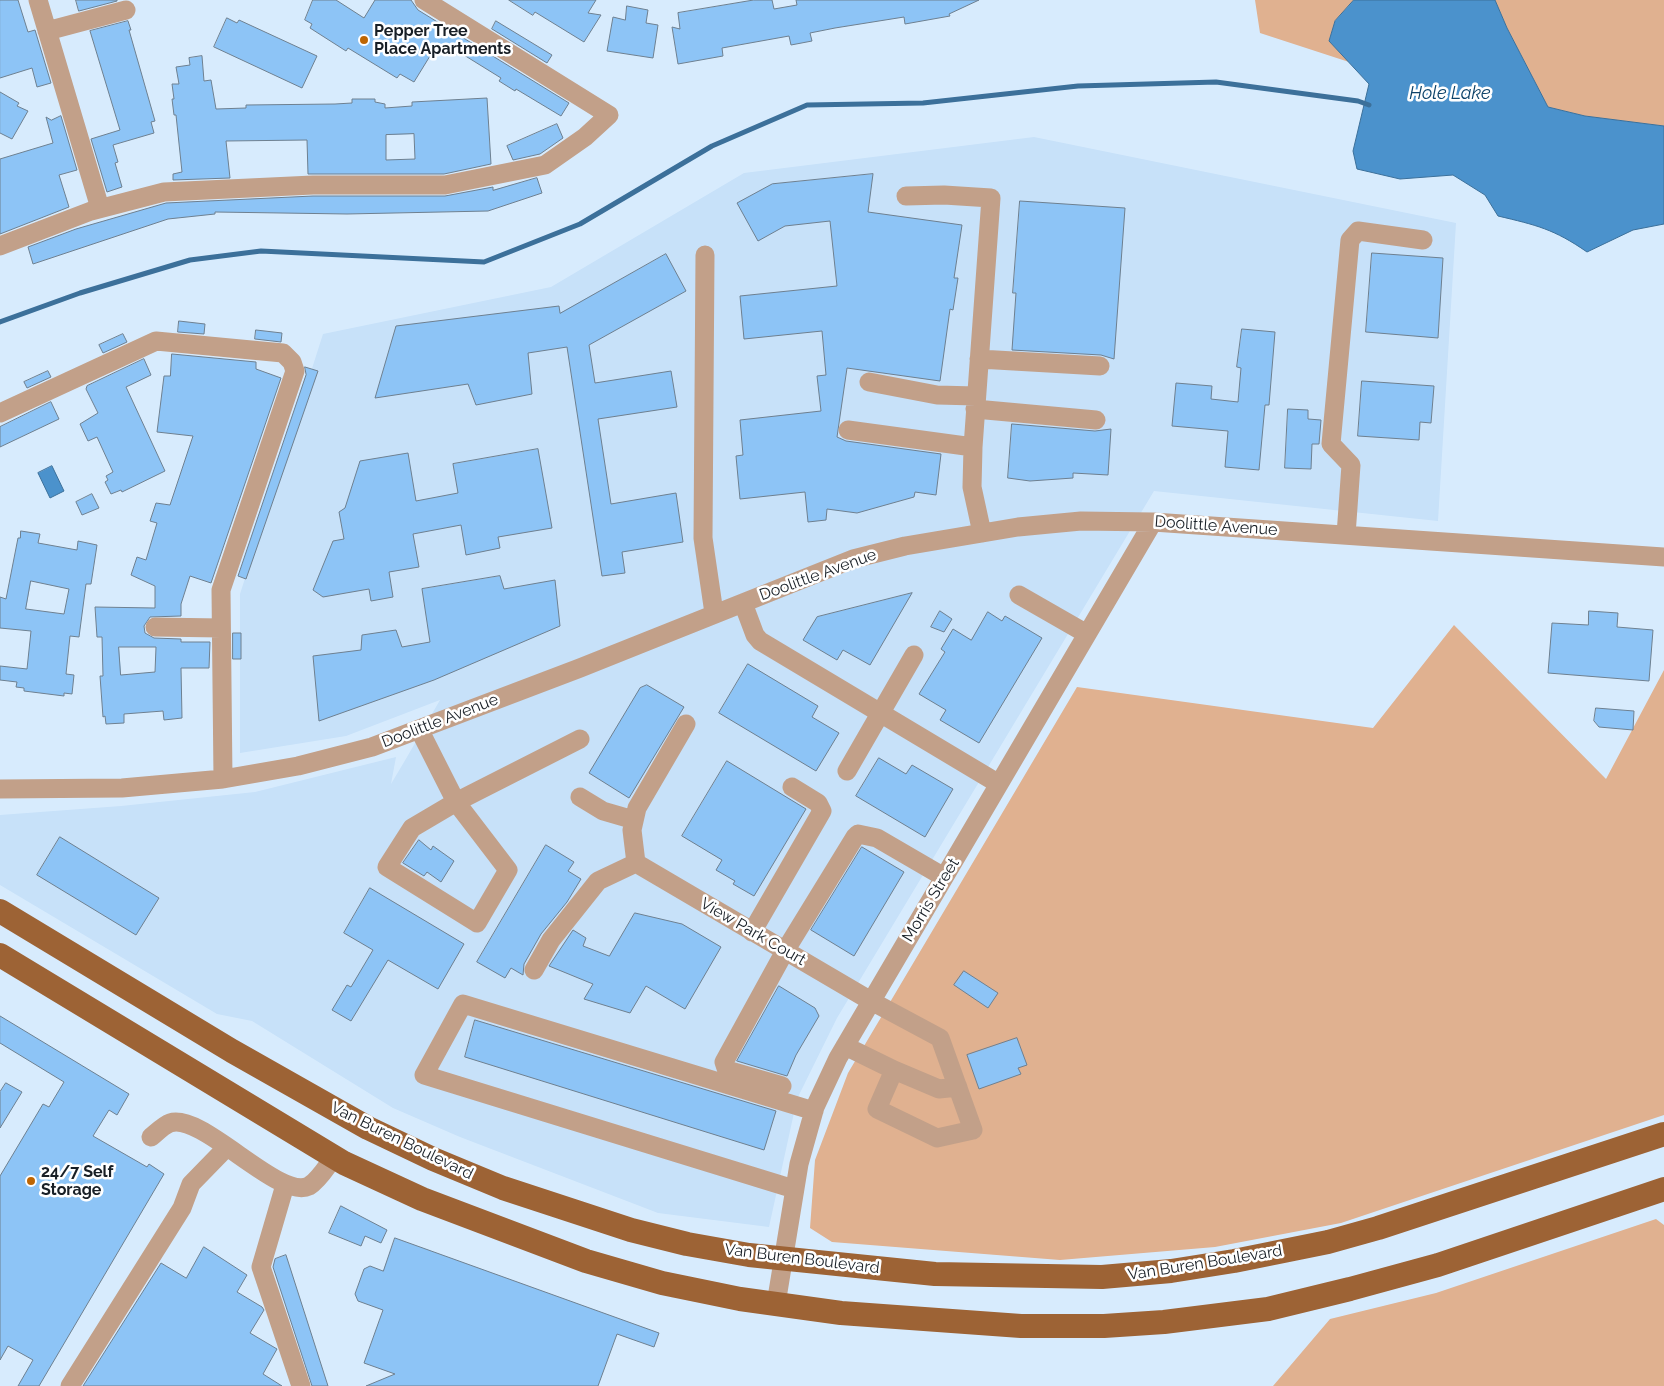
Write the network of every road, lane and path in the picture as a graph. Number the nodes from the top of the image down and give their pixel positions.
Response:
1 (38, 0) edge
2 (424, 0) edge
3 (126, 10) dead end
4 (47, 31) junction
5 (906, 196) dead end
6 (100, 208) junction
7 (1423, 240) dead end
8 (0, 246) edge
9 (706, 255) dead end
10 (979, 360) junction
11 (1100, 366) dead end
12 (869, 382) dead end
13 (976, 403) junction
14 (0, 413) edge
15 (1096, 420) dead end
16 (848, 430) dead end
17 (972, 447) junction
18 (1153, 522) junction
19 (982, 533) junction
20 (1346, 535) junction
21 (1664, 557) edge
22 (1019, 595) dead end
23 (743, 603) junction
24 (714, 613) junction
25 (155, 627) dead end
26 (221, 628) junction
27 (1087, 634) junction
28 (914, 654) dead end
29 (880, 713) junction
30 (686, 724) dead end
31 (420, 729) junction
32 (580, 739) dead end
33 (846, 771) dead end
34 (223, 780) junction
35 (999, 784) junction
36 (792, 787) dead end
37 (0, 789) edge
38 (580, 797) dead end
39 (456, 802) junction
40 (634, 820) junction
41 (636, 863) junction
42 (944, 877) junction
43 (0, 911) edge
44 (752, 932) junction
45 (785, 951) junction
46 (0, 955) edge
47 (534, 970) dead end
48 (871, 1001) junction
49 (845, 1046) junction
50 (894, 1070) junction
51 (782, 1086) dead end
52 (958, 1087) junction
53 (814, 1111) junction
54 (1664, 1134) edge
55 (151, 1137) dead end
56 (227, 1147) junction
57 (334, 1156) junction
58 (285, 1185) junction
59 (794, 1189) junction
60 (1664, 1189) edge
61 (782, 1259) junction
62 (776, 1304) junction
63 (70, 1386) edge
64 (301, 1386) edge

1 - 4 street
2 - 6 street
3 - 4 street
4 - 6 street
5 - 10 street
6 - 8 street
7 - 20 street
9 - 24 street
10 - 11 street
10 - 13 street
12 - 13 street
13 - 15 street
13 - 17 street
14 - 26 street
16 - 17 street
17 - 19 street
18 - 19 street, Doolittle Avenue
18 - 20 street, Doolittle Avenue
18 - 27 street, Morris Street
19 - 23 street, Doolittle Avenue
20 - 21 street, Doolittle Avenue
22 - 27 street
23 - 24 street, Doolittle Avenue
23 - 29 street
24 - 31 street, Doolittle Avenue
25 - 26 street
26 - 34 street
27 - 35 street, Morris Street
28 - 29 street
29 - 33 street
29 - 35 street
30 - 40 street
31 - 34 street, Doolittle Avenue
31 - 39 street
32 - 39 street
34 - 37 street, Doolittle Avenue
35 - 42 street, Morris Street
36 - 44 street
38 - 40 street
39 - 39 street
40 - 41 street
41 - 44 street, View Park Court
41 - 47 street
42 - 45 street
42 - 48 street, Morris Street
43 - 61 main road, Van Buren Boulevard
44 - 45 street, View Park Court
45 - 48 street, View Park Court
45 - 51 street
46 - 57 main road
48 - 49 street, Morris Street
48 - 52 street, View Park Court
49 - 50 street
49 - 53 street, Morris Street
50 - 52 street
50 - 52 street, View Park Court
53 - 59 street, Morris Street
53 - 59 street
54 - 61 main road, Van Buren Boulevard
55 - 56 street
56 - 58 street
56 - 63 street
57 - 58 street
57 - 62 main road
58 - 64 street
59 - 61 street, Morris Street
60 - 62 main road
61 - 62 street, Morris Street

